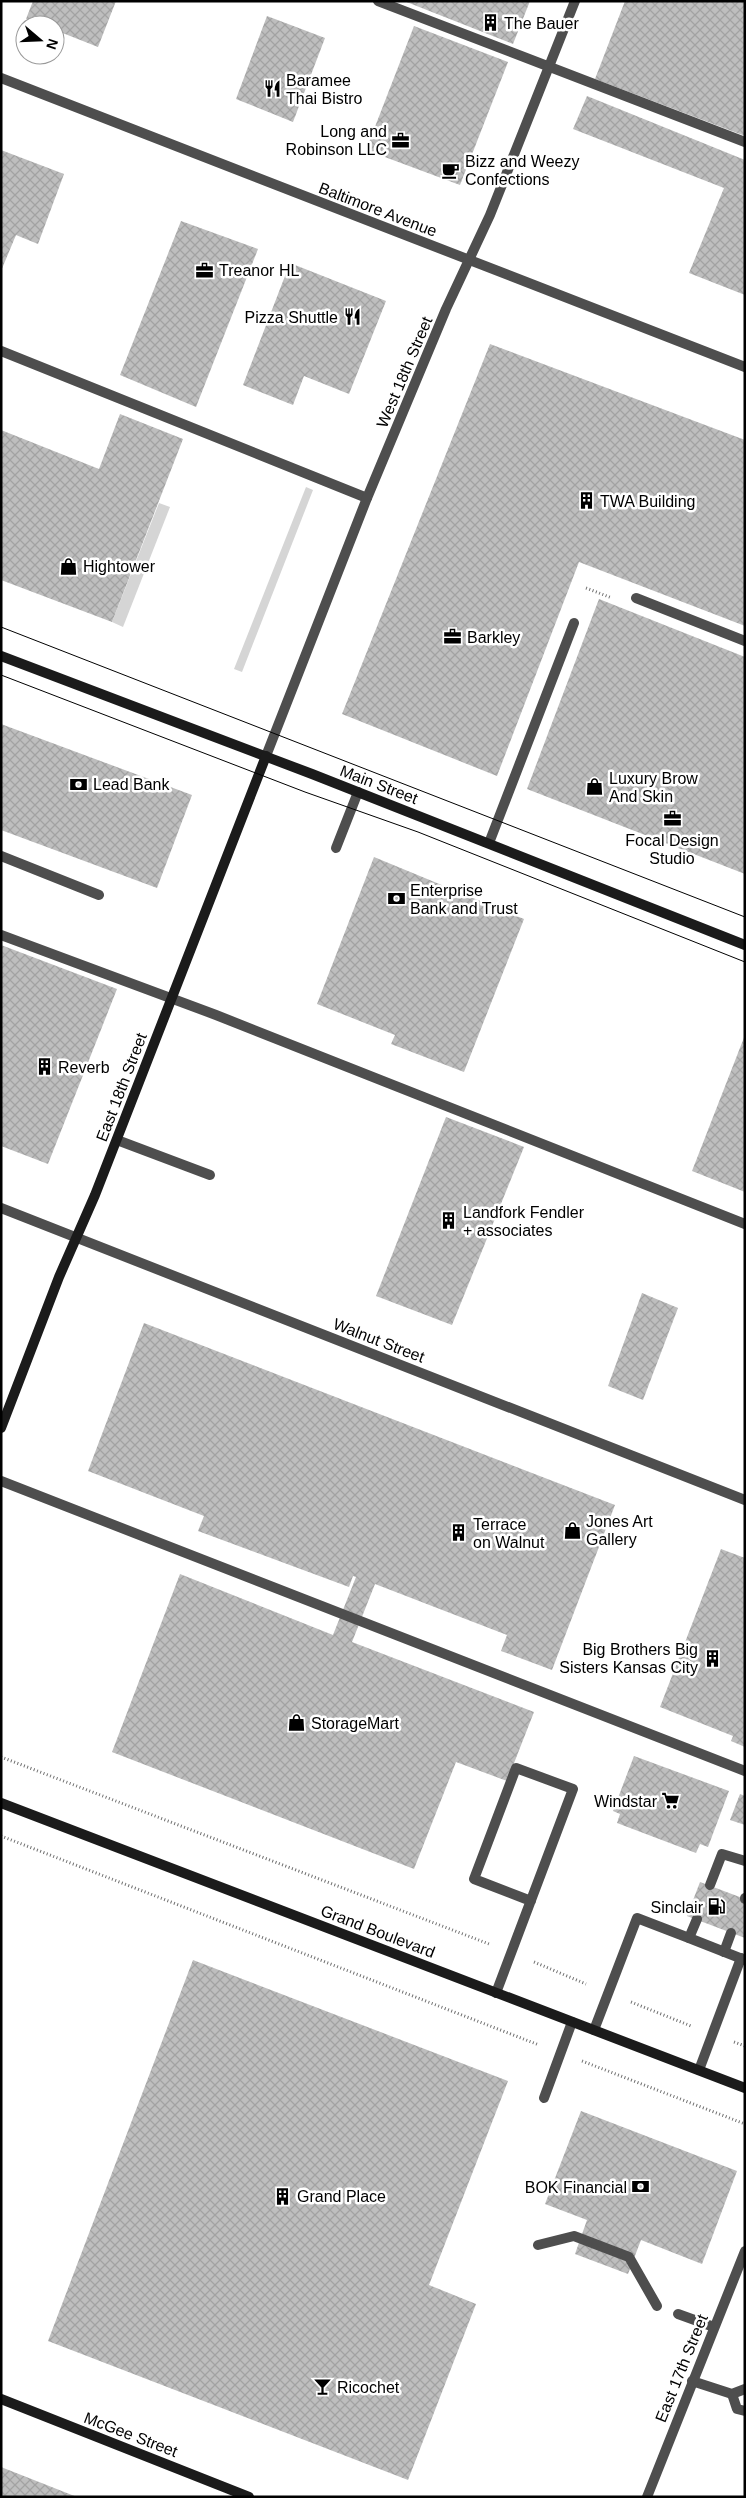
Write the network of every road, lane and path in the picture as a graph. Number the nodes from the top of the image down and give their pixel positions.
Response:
1 (378, 1) edge
2 (575, 1) edge
3 (549, 68) junction
4 (1, 78) edge
5 (745, 142) edge
6 (469, 260) junction
7 (1, 351) edge
8 (745, 367) edge
9 (367, 498) junction
10 (586, 588) dead end
11 (636, 598) dead end
12 (617, 600) dead end
13 (574, 623) dead end
14 (745, 641) edge
15 (1, 656) edge
16 (266, 756) junction
17 (358, 792) junction
18 (489, 843) junction
19 (336, 848) dead end
20 (1, 856) edge
21 (99, 895) dead end
22 (1, 935) edge
23 (745, 945) edge
24 (171, 999) junction
25 (117, 1140) junction
26 (210, 1175) dead end
27 (1, 1208) edge
28 (745, 1224) edge
29 (77, 1238) junction
30 (1, 1428) edge
31 (1, 1480) edge
32 (745, 1500) edge
33 (1, 1757) edge
34 (745, 1771) edge
35 (1, 1803) edge
36 (1, 1836) edge
37 (745, 1862) edge
38 (710, 1885) dead end
39 (531, 1901) junction
40 (697, 1919) dead end
41 (732, 1933) dead end
42 (689, 1938) junction
43 (724, 1952) junction
44 (512, 1953) junction
45 (743, 1959) edge
46 (496, 1992) junction
47 (608, 1993) junction
48 (572, 2022) junction
49 (594, 2030) junction
50 (713, 2034) junction
51 (745, 2046) edge
52 (561, 2053) junction
53 (699, 2070) junction
54 (745, 2088) edge
55 (544, 2098) dead end
56 (745, 2124) edge
57 (538, 2245) dead end
58 (745, 2251) edge
59 (657, 2306) dead end
60 (678, 2314) dead end
61 (714, 2327) junction
62 (692, 2381) junction
63 (745, 2389) edge
64 (732, 2394) junction
65 (1, 2399) edge
66 (745, 2411) edge
67 (249, 2497) edge
68 (647, 2497) edge

1 - 3 street
2 - 3 street, West 18th Street
3 - 5 street
3 - 6 street, West 18th Street
4 - 6 street, Baltimore Avenue
6 - 8 street, Baltimore Avenue
6 - 9 street, West 18th Street
7 - 9 street
9 - 16 street, West 18th Street
10 - 12 path
11 - 14 street
13 - 18 street
15 - 16 main road, Main Street
16 - 17 main road, Main Street
16 - 24 main road, East 18th Street
17 - 18 main road, Main Street
17 - 19 street
18 - 23 main road, Main Street
20 - 21 street
22 - 24 street
24 - 25 main road, East 18th Street
24 - 28 street
25 - 26 street
25 - 29 main road, East 18th Street
27 - 29 street, Walnut Street
29 - 30 main road, East 18th Street
29 - 32 street, Walnut Street
31 - 34 street
33 - 44 path
35 - 46 main road, Grand Boulevard
36 - 52 path
37 - 38 street
39 - 39 street
39 - 44 street
40 - 42 street
41 - 43 street
42 - 43 street
42 - 47 street
43 - 45 street
44 - 46 street
44 - 47 path
45 - 50 street
46 - 48 main road, Grand Boulevard
47 - 49 street
47 - 50 path
48 - 49 main road, Grand Boulevard
48 - 52 street
49 - 53 main road, Grand Boulevard
50 - 51 path
50 - 53 street
52 - 55 street
52 - 56 path
53 - 54 main road, Grand Boulevard
57 - 59 street
58 - 61 street, East 17th Street
60 - 61 street
61 - 62 street, East 17th Street
62 - 64 street
62 - 68 street, East 17th Street
63 - 64 street
64 - 66 street
65 - 67 main road, McGee Street

